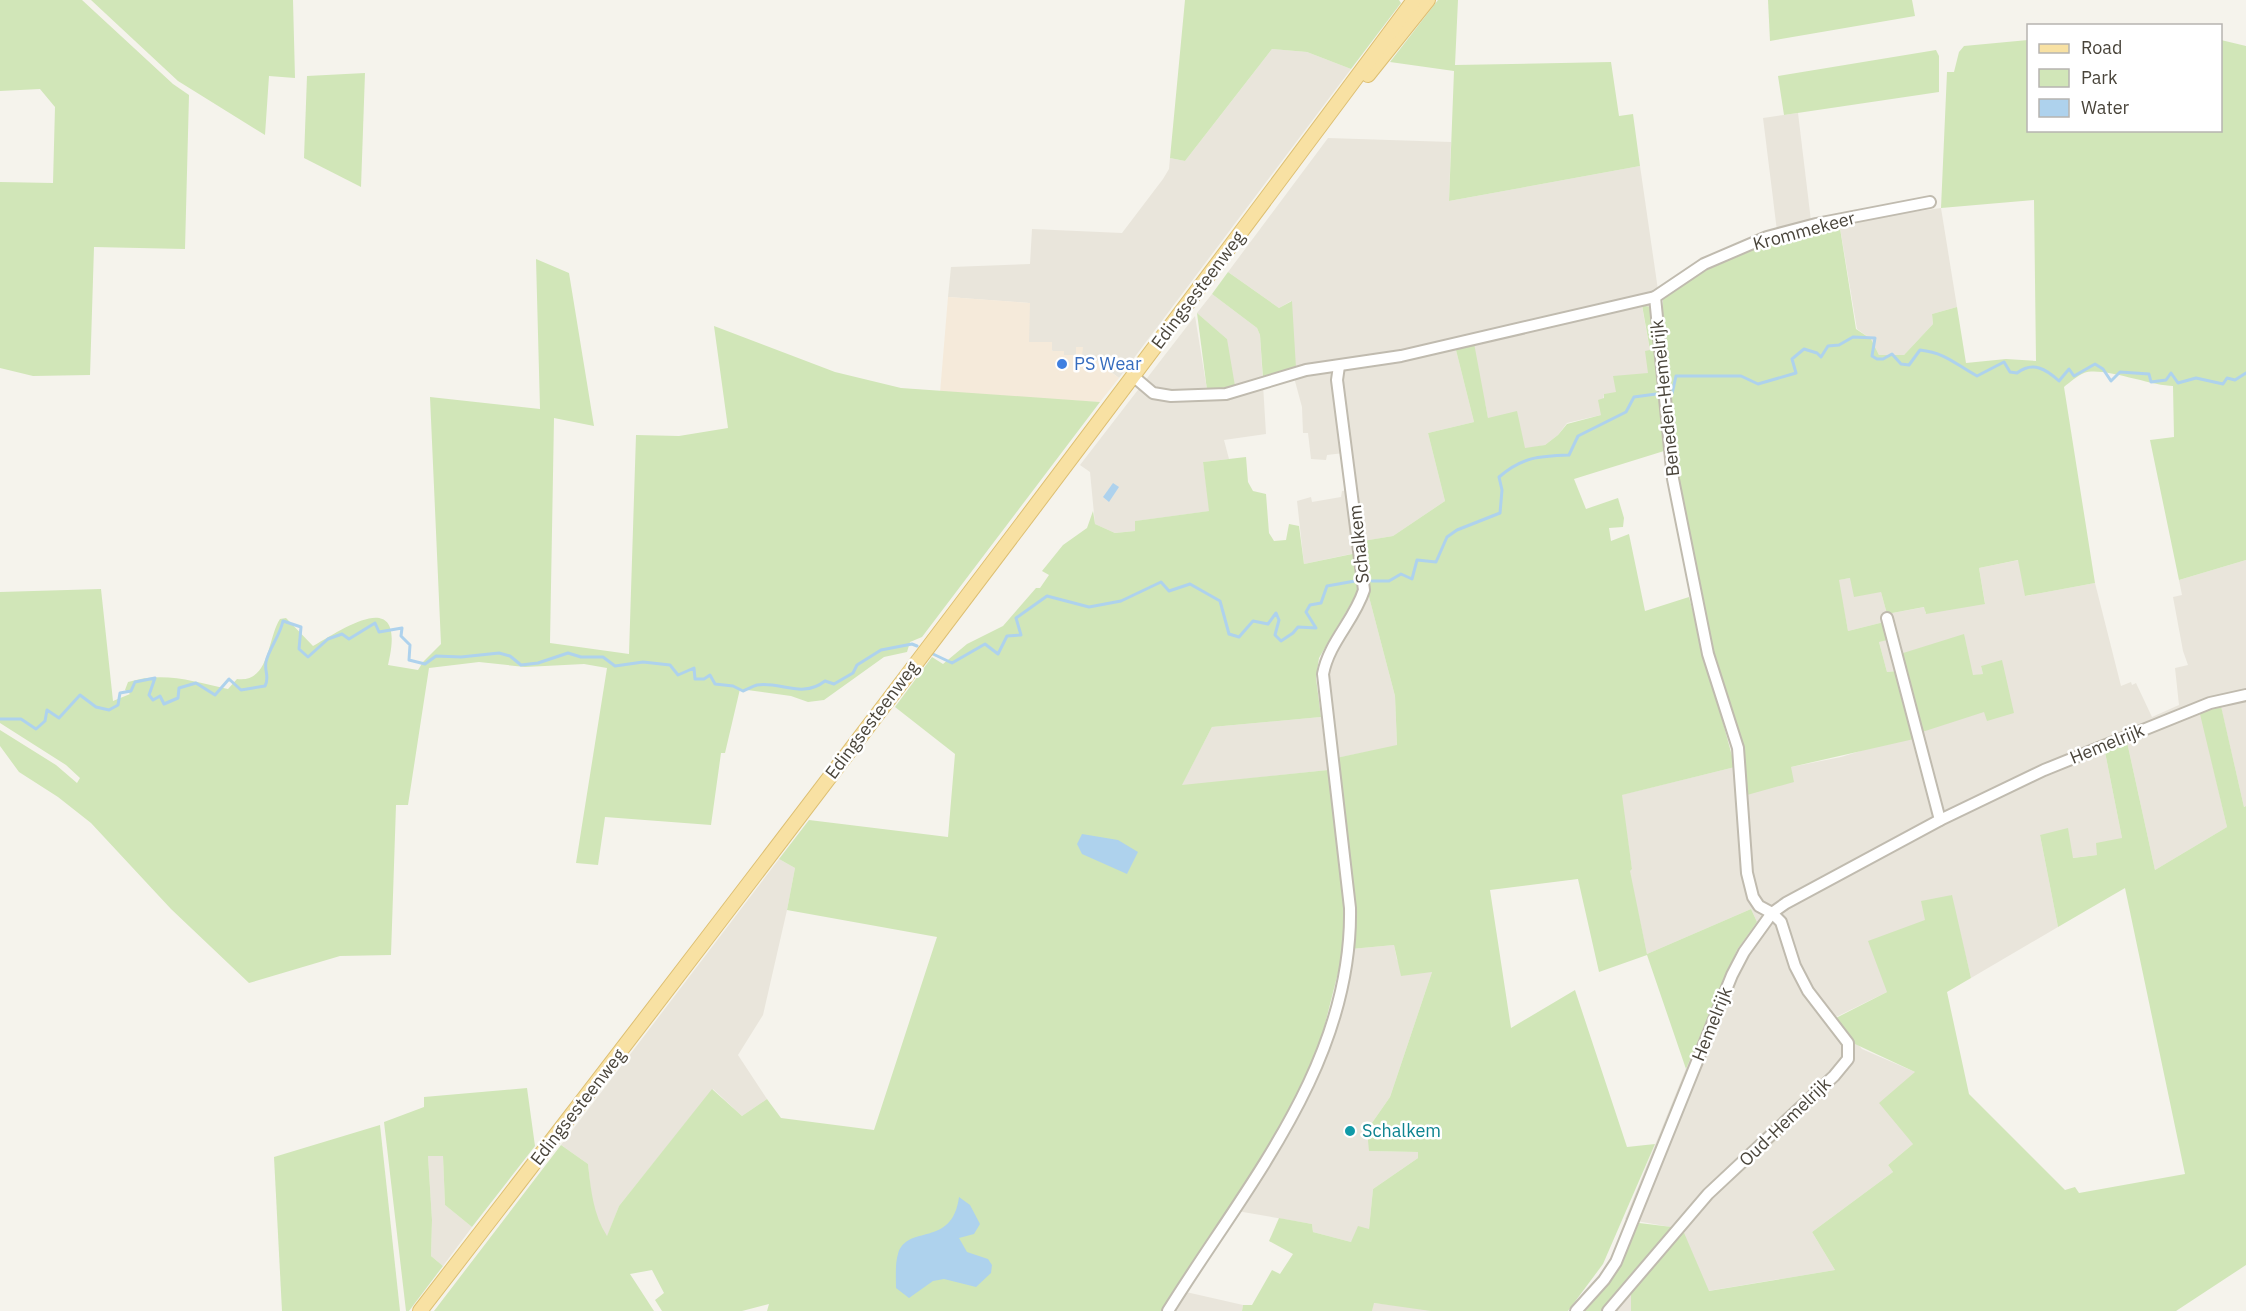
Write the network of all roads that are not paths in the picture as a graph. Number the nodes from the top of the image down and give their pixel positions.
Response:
1 (1414, 0) edge
2 (1428, 0) edge
3 (1321, 128) junction
4 (1930, 202) dead end
5 (1655, 297) junction
6 (1339, 366) junction
7 (1133, 376) junction
8 (1887, 618) dead end
9 (2246, 695) edge
10 (1940, 820) junction
11 (1772, 913) junction
12 (420, 1311) edge
13 (1168, 1311) edge
14 (1576, 1311) edge
15 (1608, 1311) edge

1 - 3 main road, Edingsesteenweg
2 - 3 main road, Edingsesteenweg
3 - 7 main road, Edingsesteenweg
4 - 5 street, Krommekeer
5 - 6 street, Beneden-Hemelrijk
5 - 11 street, Beneden-Hemelrijk
6 - 7 street, Beneden-Hemelrijk
6 - 13 street, Schalkem
7 - 12 main road, Edingsesteenweg
8 - 10 street
9 - 10 street, Hemelrijk
10 - 11 street, Hemelrijk
11 - 14 street, Hemelrijk
11 - 15 street, Oud-Hemelrijk

